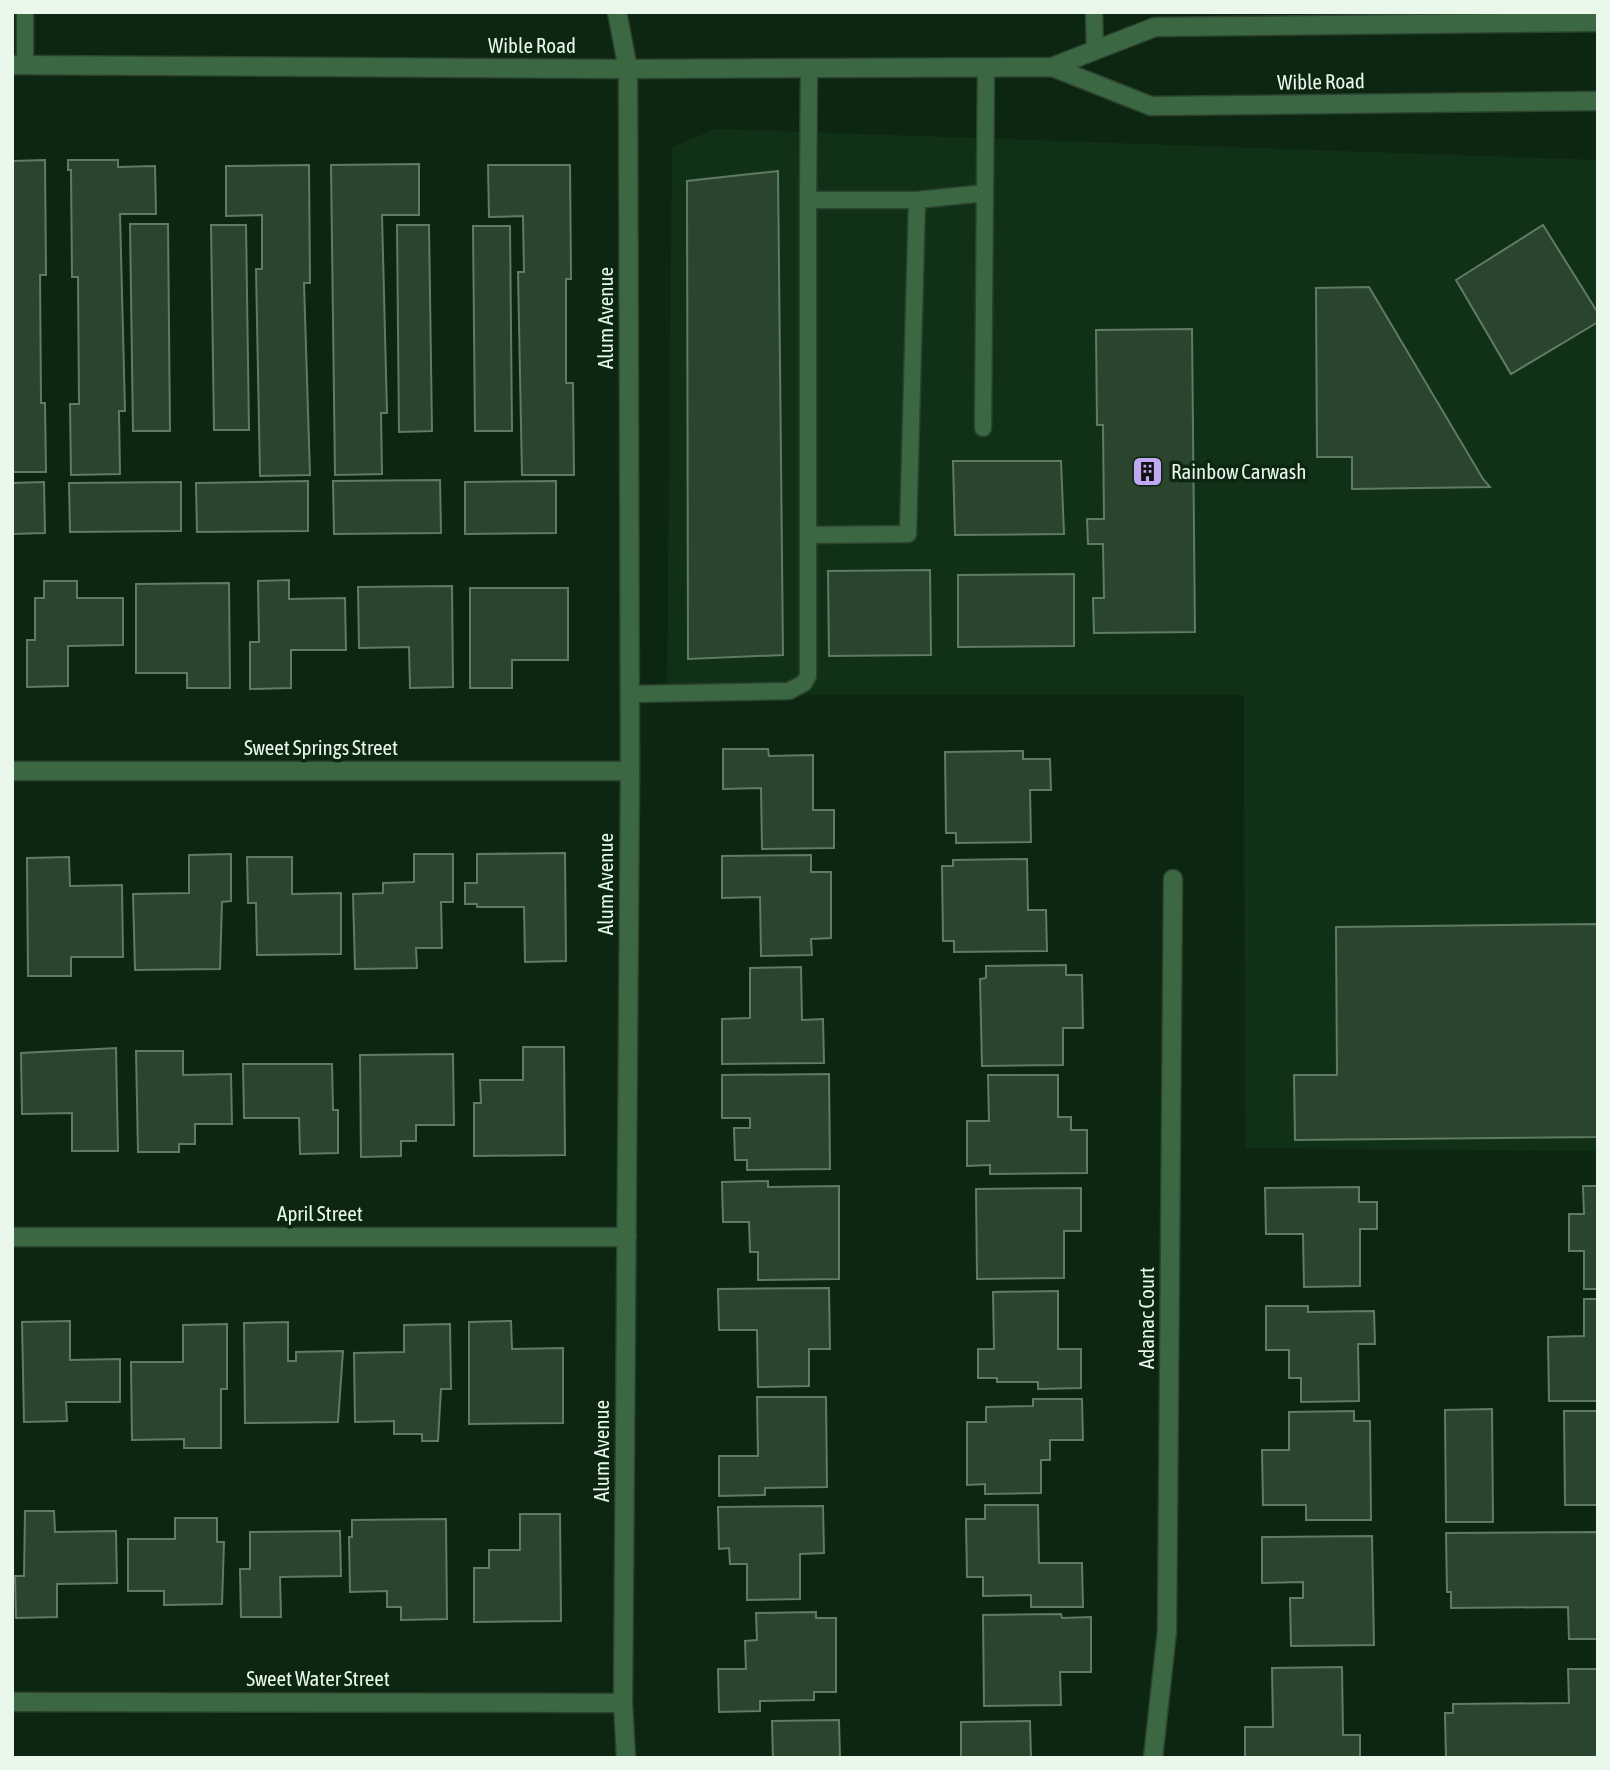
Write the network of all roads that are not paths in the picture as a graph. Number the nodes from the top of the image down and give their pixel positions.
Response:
1 (25, 12) edge
2 (617, 12) edge
3 (1094, 12) edge
4 (1576, 17) edge
5 (1349, 18) edge
6 (1491, 18) edge
7 (1239, 19) edge
8 (1266, 19) edge
9 (1598, 22) edge
10 (1095, 51) junction
11 (19, 65) edge
12 (1052, 67) junction
13 (809, 68) junction
14 (986, 68) junction
15 (628, 69) junction
16 (1598, 101) edge
17 (985, 193) junction
18 (808, 200) junction
19 (917, 200) junction
20 (983, 428) dead end
21 (808, 535) junction
22 (630, 694) junction
23 (12, 771) edge
24 (630, 771) junction
25 (1174, 879) dead end
26 (12, 1237) edge
27 (627, 1237) junction
28 (12, 1702) edge
29 (623, 1703) junction
30 (626, 1758) edge
31 (1153, 1758) edge

1 - 11 lane
2 - 15 street, Alum Avenue
3 - 10 lane
4 - 6 street, Wible Road
4 - 9 street, Wible Road
5 - 6 street, Wible Road
5 - 8 street, Wible Road
7 - 8 street, Wible Road
7 - 10 street, Wible Road
10 - 12 street, Wible Road
11 - 15 street, Wible Road
12 - 14 street, Wible Road
12 - 16 street, Wible Road
13 - 14 street, Wible Road
13 - 15 street, Wible Road
13 - 18 lane
14 - 17 lane
15 - 22 street, Alum Avenue
17 - 19 lane
17 - 20 lane
18 - 19 lane
18 - 21 lane
19 - 21 lane
21 - 22 lane
22 - 24 street, Alum Avenue
23 - 24 street, Sweet Springs Street
24 - 27 street, Alum Avenue
25 - 31 street, Adanac Court
26 - 27 street, April Street
27 - 29 street, Alum Avenue
28 - 29 street, Sweet Water Street
29 - 30 street, Alum Avenue

